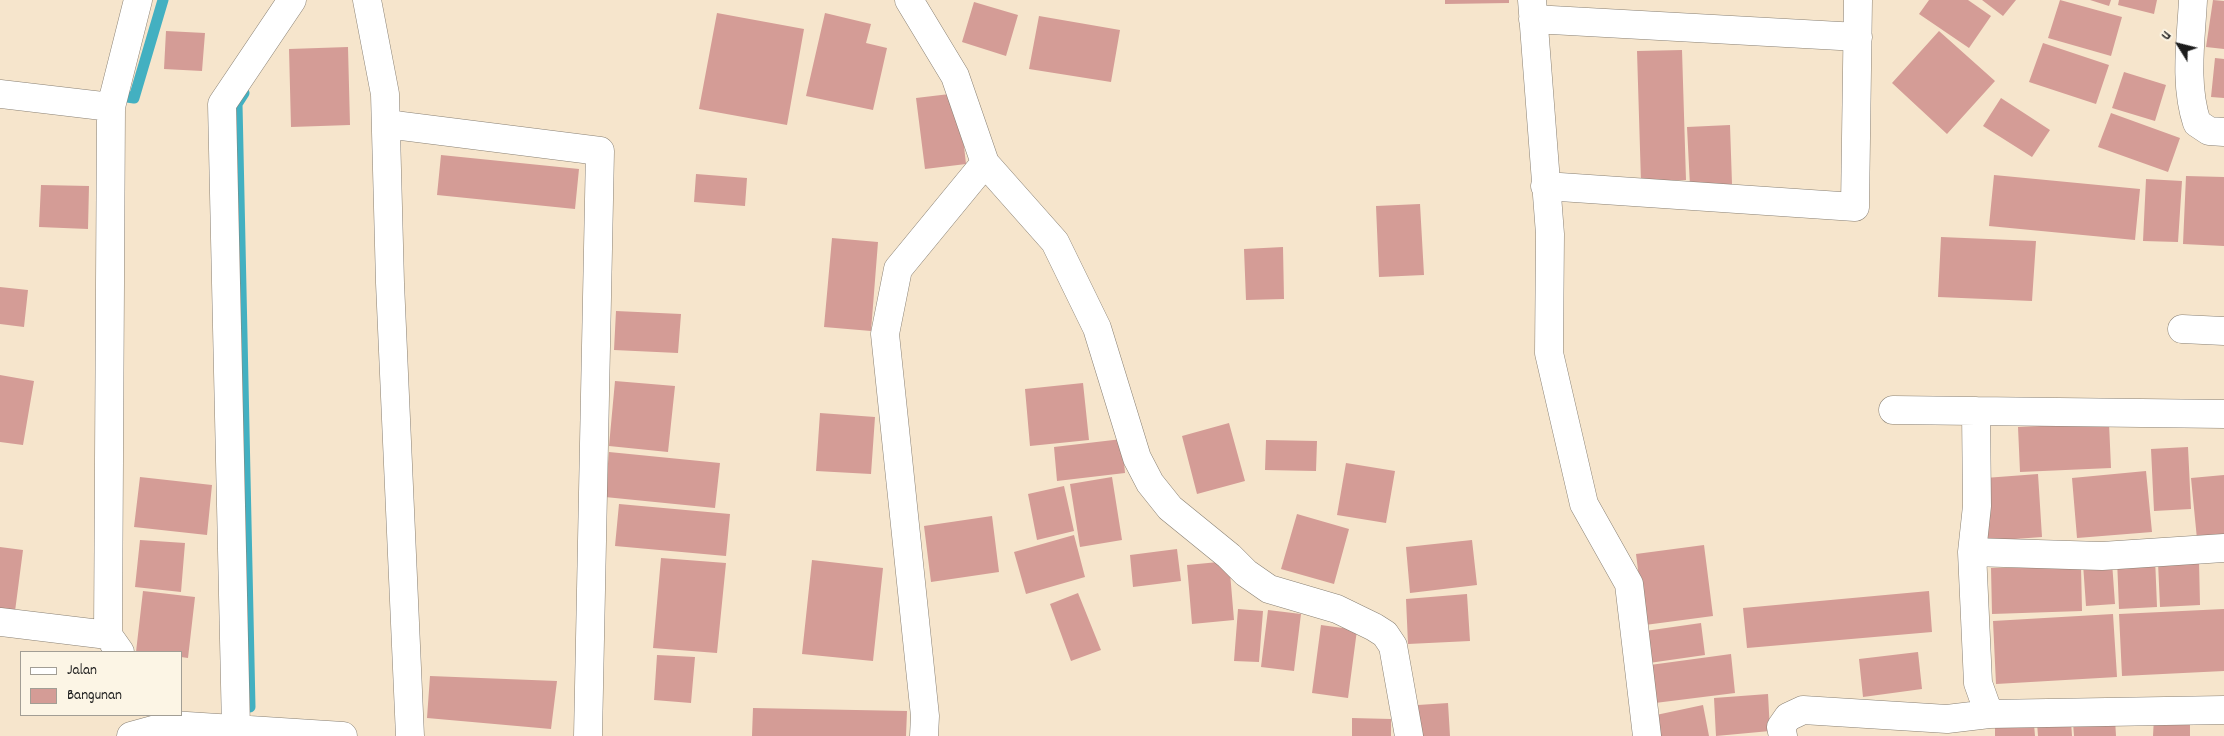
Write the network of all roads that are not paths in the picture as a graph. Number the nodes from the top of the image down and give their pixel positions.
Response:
1 (138, 0) edge
2 (292, 0) edge
3 (366, 0) edge
4 (909, 0) edge
5 (1858, 0) edge
6 (2193, 0) edge
7 (1532, 9) edge
8 (1858, 37) junction
9 (0, 94) edge
10 (111, 108) junction
11 (386, 124) junction
12 (2224, 132) edge
13 (985, 163) junction
14 (1545, 186) junction
15 (2182, 329) dead end
16 (2224, 331) edge
17 (1893, 410) dead end
18 (1976, 411) junction
19 (2224, 414) edge
20 (2224, 548) edge
21 (1972, 552) junction
22 (0, 622) edge
23 (114, 644) edge
24 (2224, 710) edge
25 (1989, 714) junction
26 (167, 720) edge
27 (1949, 727) edge
28 (236, 728) junction
29 (310, 735) edge
30 (131, 736) edge
31 (343, 736) edge
32 (410, 736) edge
33 (588, 736) edge
34 (924, 736) edge
35 (1409, 736) edge
36 (1646, 736) edge
37 (1783, 736) edge

1 - 10 street
2 - 28 street
3 - 11 street
4 - 13 street
5 - 8 street
6 - 12 street
7 - 8 street
7 - 14 street
8 - 14 street
9 - 10 street
10 - 23 street
11 - 32 street
11 - 33 street
13 - 34 street
13 - 35 street
14 - 36 street
15 - 16 street
17 - 18 street
18 - 19 street
18 - 21 street
20 - 21 street
21 - 25 street
22 - 23 street
24 - 25 street
25 - 27 street
26 - 28 street
26 - 30 street
27 - 37 street
28 - 29 street
29 - 31 street

